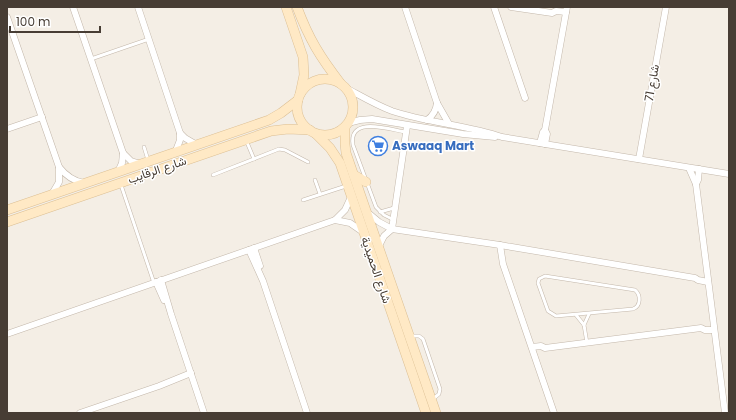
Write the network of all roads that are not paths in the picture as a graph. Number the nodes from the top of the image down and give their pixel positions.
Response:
1 (73, 7) edge
2 (138, 7) edge
3 (286, 7) edge
4 (297, 7) edge
5 (405, 7) edge
6 (494, 7) edge
7 (512, 7) edge
8 (666, 7) edge
9 (566, 12) edge
10 (7, 17) edge
11 (149, 39) junction
12 (91, 59) junction
13 (344, 86) junction
14 (299, 98) junction
15 (525, 98) dead end
16 (437, 103) junction
17 (42, 117) junction
18 (426, 120) junction
19 (450, 124) junction
20 (346, 125) junction
21 (7, 129) edge
22 (407, 129) junction
23 (313, 132) junction
24 (180, 133) junction
25 (502, 137) junction
26 (246, 140) junction
27 (543, 144) junction
28 (198, 145) junction
29 (144, 147) dead end
30 (175, 152) junction
31 (123, 153) junction
32 (254, 159) junction
33 (639, 159) junction
34 (308, 162) dead end
35 (145, 163) junction
36 (59, 167) junction
37 (689, 168) junction
38 (700, 169) junction
39 (118, 172) junction
40 (729, 172) edge
41 (213, 175) dead end
42 (354, 175) junction
43 (315, 180) dead end
44 (366, 182) junction
45 (120, 183) junction
46 (86, 184) junction
47 (696, 184) junction
48 (347, 185) junction
49 (320, 194) junction
50 (51, 196) junction
51 (351, 197) junction
52 (303, 200) dead end
53 (396, 207) junction
54 (7, 210) edge
55 (367, 212) junction
56 (380, 212) junction
57 (335, 220) junction
58 (394, 220) junction
59 (7, 222) edge
60 (392, 229) junction
61 (363, 232) junction
62 (500, 245) junction
63 (379, 246) junction
64 (252, 249) junction
65 (708, 279) junction
66 (157, 282) junction
67 (590, 313) junction
68 (576, 315) junction
69 (584, 325) junction
70 (713, 327) junction
71 (7, 334) edge
72 (587, 343) junction
73 (533, 350) junction
74 (191, 375) junction
75 (97, 409) edge
76 (80, 413) edge
77 (102, 413) edge
78 (204, 413) edge
79 (307, 413) edge
80 (426, 413) edge
81 (436, 413) edge
82 (554, 413) edge
83 (725, 413) edge

1 - 12 street
2 - 11 street
3 - 14 street
4 - 13 street
5 - 16 street
6 - 15 street
7 - 9 street
8 - 33 street, شارع 71
9 - 27 street
10 - 17 street
11 - 12 lane
11 - 24 street
12 - 31 street
13 - 14 street
13 - 18 street
13 - 20 street
14 - 23 street
14 - 28 street, شارع الرقايب
16 - 18 street
16 - 19 street
17 - 21 street
17 - 36 street
18 - 19 street
19 - 25 street
20 - 22 street
20 - 23 street
20 - 42 street, شارع الحميدية
22 - 25 street
22 - 44 lane
22 - 53 street
23 - 26 street, شارع الرقايب
23 - 48 street, شارع الحميدية
24 - 28 street
24 - 30 street
25 - 27 street
26 - 32 lane
26 - 45 street, شارع الرقايب
27 - 33 street
28 - 30 street, شارع الرقايب
29 - 35 lane
30 - 35 street, شارع الرقايب
31 - 35 street
31 - 39 street
32 - 34 lane
32 - 41 lane
33 - 37 street
35 - 39 street, شارع الرقايب
36 - 46 street
36 - 50 street
37 - 38 street
37 - 47 street
38 - 40 street
38 - 47 street
39 - 46 street, شارع الرقايب
42 - 44 street
42 - 55 street, شارع الحميدية
43 - 49 lane
44 - 56 lane
45 - 59 street, شارع الرقايب
45 - 66 lane
46 - 50 street, شارع الرقايب
47 - 65 street
48 - 49 lane
48 - 51 street, شارع الحميدية
49 - 52 lane
50 - 54 street, شارع الرقايب
51 - 57 street
51 - 61 street, شارع الحميدية
53 - 56 lane
53 - 58 street
55 - 60 street
55 - 63 street, شارع الحميدية
56 - 58 lane
57 - 61 street
57 - 64 street
58 - 60 street
60 - 62 street
60 - 63 street
61 - 80 street, شارع الحميدية
62 - 65 street
62 - 73 street
63 - 81 street, شارع الحميدية
64 - 66 street
64 - 79 street
65 - 70 street
66 - 71 street
66 - 74 street
67 - 68 lane
67 - 68 lane
67 - 69 lane
68 - 69 lane
69 - 72 lane
70 - 72 street
70 - 83 street
72 - 73 street
73 - 82 street
74 - 75 street
74 - 78 street
75 - 76 street
75 - 77 street

